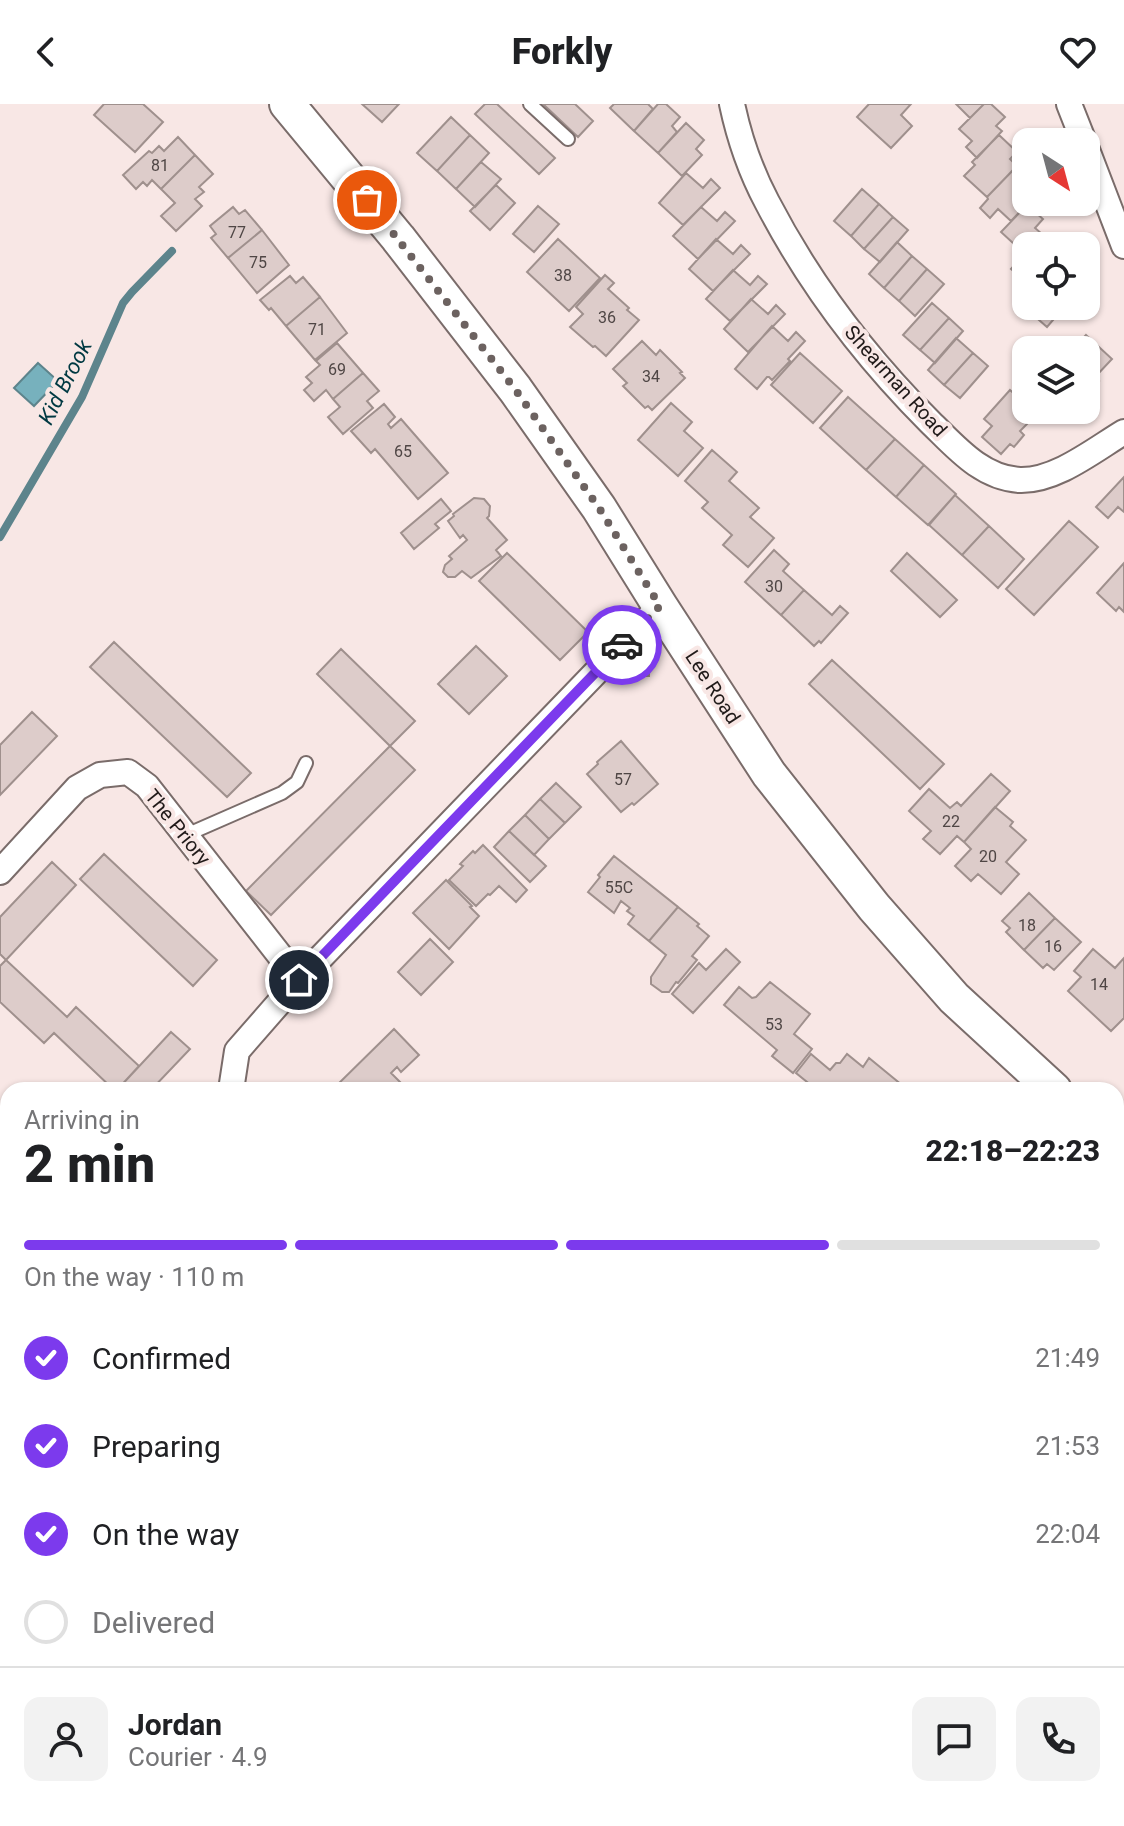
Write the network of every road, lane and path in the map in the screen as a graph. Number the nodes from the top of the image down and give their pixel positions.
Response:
1 (287, 104) edge
2 (530, 104) edge
3 (732, 104) edge
4 (1069, 104) edge
5 (1078, 128) edge
6 (568, 139) dead end
7 (1100, 184) edge
8 (1124, 246) edge
9 (1124, 432) edge
10 (660, 606) junction
11 (306, 763) dead end
12 (186, 835) junction
13 (0, 872) edge
14 (299, 980) junction
15 (232, 1082) edge
16 (1045, 1082) edge

1 - 10 main road, Lee Road
2 - 6 lane
3 - 9 street, Shearman Road
4 - 5 street
7 - 8 street
10 - 14 street
10 - 16 main road, Lee Road
11 - 12 lane
12 - 13 street, The Priory
12 - 14 street, The Priory
14 - 15 street

